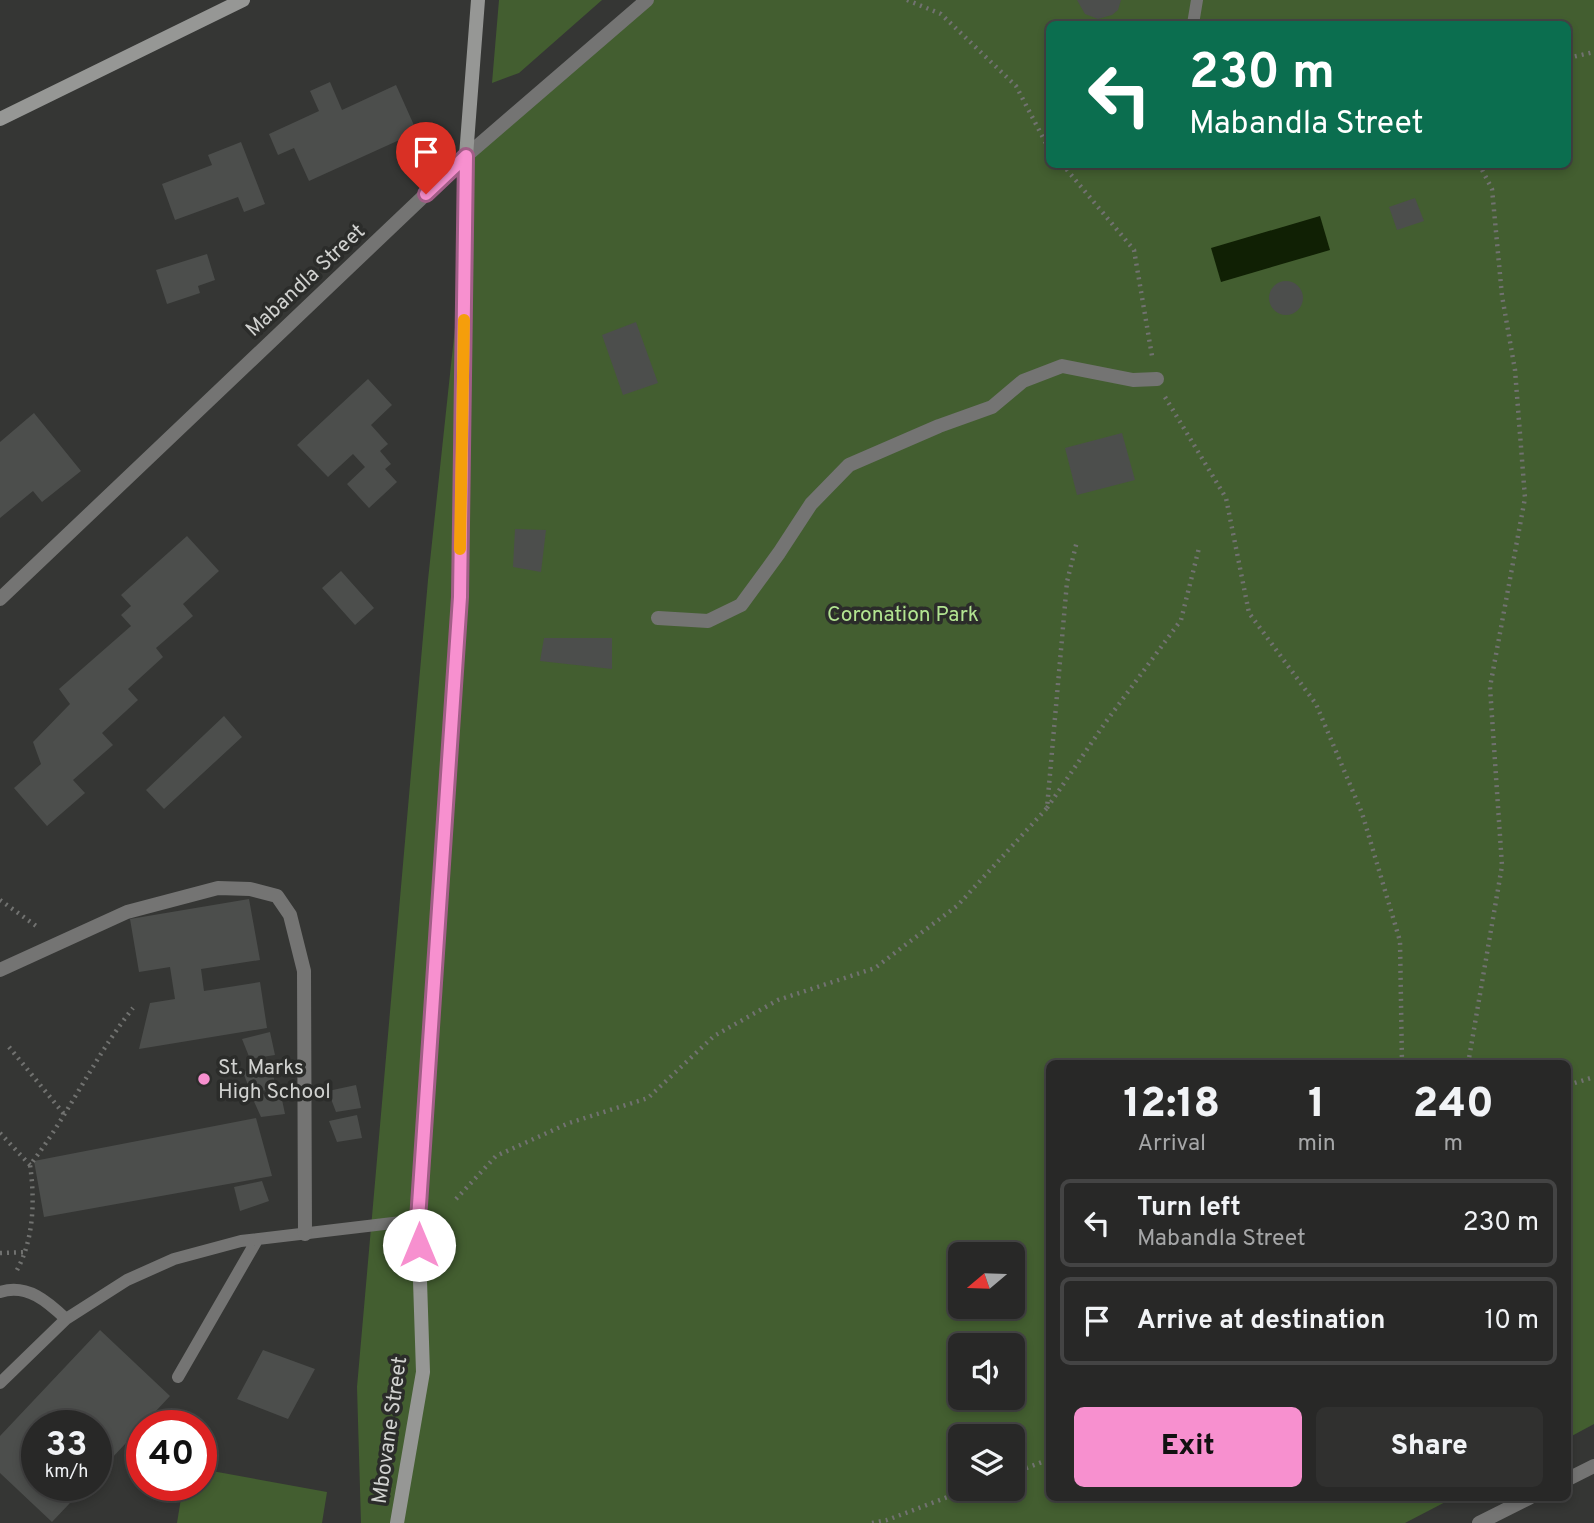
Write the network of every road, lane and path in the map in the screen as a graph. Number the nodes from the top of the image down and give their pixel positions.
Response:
1 (243, 0) edge
2 (478, 0) edge
3 (647, 0) edge
4 (906, 0) edge
5 (1197, 0) edge
6 (1194, 21) edge
7 (1594, 51) edge
8 (1571, 57) edge
9 (0, 118) edge
10 (1046, 143) edge
11 (466, 156) junction
12 (1065, 168) edge
13 (1481, 168) edge
14 (1157, 379) junction
15 (1077, 541) dead end
16 (1199, 548) dead end
17 (0, 598) edge
18 (658, 618) dead end
19 (1047, 808) junction
20 (0, 900) edge
21 (59, 943) junction
22 (0, 970) edge
23 (133, 1008) dead end
24 (9, 1047) dead end
25 (1402, 1060) edge
26 (1469, 1060) edge
27 (1594, 1077) edge
28 (1571, 1084) edge
29 (64, 1114) junction
30 (0, 1133) edge
31 (30, 1165) junction
32 (456, 1199) dead end
33 (418, 1220) junction
34 (305, 1234) junction
35 (257, 1240) junction
36 (0, 1252) edge
37 (27, 1252) junction
38 (3, 1291) edge
39 (66, 1319) junction
40 (178, 1377) dead end
41 (0, 1382) edge
42 (1046, 1461) edge
43 (1594, 1466) edge
44 (1025, 1468) edge
45 (1571, 1478) edge
46 (948, 1497) edge
47 (1523, 1501) edge
48 (1482, 1522) edge
49 (397, 1523) edge
50 (872, 1523) edge

1 - 9 street
2 - 11 street, Mbovane Street
3 - 11 street, Mabandla Street
4 - 10 path
5 - 6 lane
7 - 8 path
11 - 17 street, Mabandla Street
11 - 33 street, Mbovane Street
12 - 14 path
13 - 26 path
14 - 18 street
14 - 25 path
15 - 19 path
16 - 19 path
19 - 32 path
20 - 21 path
21 - 22 street
21 - 34 street
23 - 29 path
24 - 29 path
27 - 28 path
29 - 31 path
30 - 31 path
31 - 37 path
33 - 34 lane
33 - 49 street, Mbovane Street
34 - 35 lane
35 - 39 lane
35 - 40 lane
36 - 37 path
37 - 38 path
38 - 39 lane
39 - 41 lane
42 - 44 path
43 - 45 street
46 - 50 path
47 - 48 street

